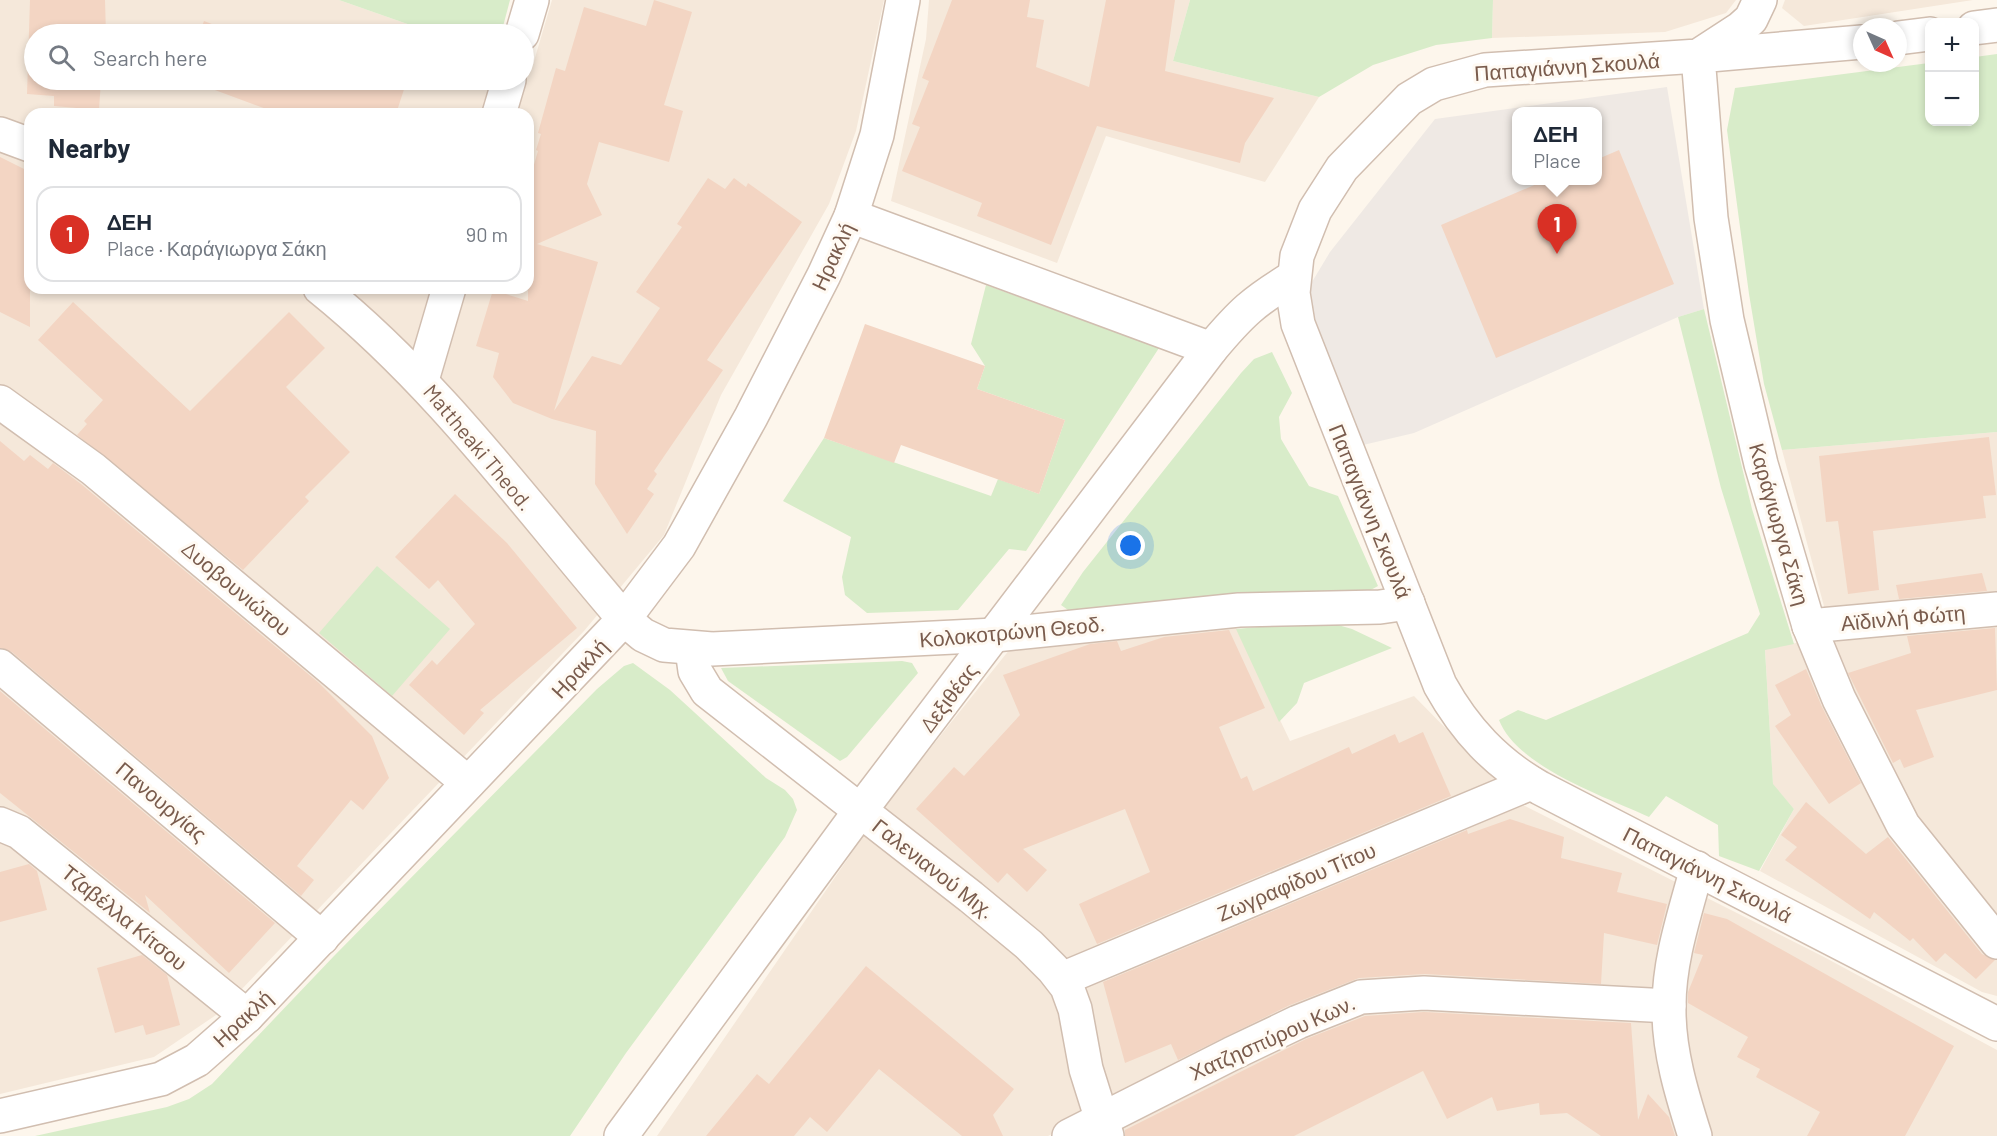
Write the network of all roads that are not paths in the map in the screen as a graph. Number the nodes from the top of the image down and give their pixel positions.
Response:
1 (532, 0) edge
2 (903, 0) edge
3 (1760, 0) edge
4 (525, 24) edge
5 (1997, 25) edge
6 (1979, 27) edge
7 (1925, 35) edge
8 (1907, 37) edge
9 (1853, 43) edge
10 (1698, 56) junction
11 (506, 90) edge
12 (501, 108) edge
13 (0, 134) edge
14 (24, 143) edge
15 (851, 216) junction
16 (1294, 277) junction
17 (327, 294) edge
18 (447, 294) edge
19 (1211, 349) junction
20 (422, 380) junction
21 (0, 402) edge
22 (1408, 603) junction
23 (1997, 609) edge
24 (624, 619) junction
25 (1809, 626) junction
26 (995, 635) junction
27 (692, 649) junction
28 (0, 666) edge
29 (468, 783) junction
30 (1531, 783) junction
31 (860, 811) junction
32 (0, 824) edge
33 (1697, 868) junction
34 (322, 938) junction
35 (1997, 942) edge
36 (1062, 979) junction
37 (1669, 1006) junction
38 (247, 1016) junction
39 (1997, 1024) edge
40 (0, 1116) edge
41 (1104, 1128) edge
42 (621, 1136) edge
43 (1069, 1136) edge
44 (1695, 1136) edge

1 - 4 street
2 - 15 street, Ηρακλή
3 - 10 street, Παπαγιάννη Σκουλά
5 - 6 street
7 - 8 street
9 - 10 street
10 - 16 street, Παπαγιάννη Σκουλά
10 - 25 street, Καράγιωργα Σάκη
11 - 12 street
13 - 14 street
15 - 19 street
15 - 24 street, Ηρακλή
16 - 19 street, Δεξιθέας
16 - 22 street, Παπαγιάννη Σκουλά
17 - 20 street, Mattheaki Theod.
18 - 20 street
19 - 26 street, Δεξιθέας
20 - 24 street, Mattheaki Theod.
21 - 29 street, Δυοβουνιώτου
22 - 26 street, Κολοκοτρώνη Θεοδ.
22 - 30 street, Παπαγιάννη Σκουλά
23 - 25 street, Αϊδινλή Φώτη
24 - 27 street, Κολοκοτρώνη Θεοδ.
24 - 29 street, Ηρακλή
25 - 35 street, Καράγιωργα Σάκη
26 - 27 street, Κολοκοτρώνη Θεοδ.
26 - 31 street, Δεξιθέας
27 - 31 street, Γαλενιανού Μιχ.
28 - 34 street, Πανουργίας
29 - 34 street, Ηρακλή
30 - 33 street, Παπαγιάννη Σκουλά
30 - 36 street, Ζωγραφίδου Τίτου
31 - 36 street, Γαλενιανού Μιχ.
31 - 42 street, Δεξιθέας
32 - 38 street, Τζαβέλλα Κίτσου
33 - 37 street
33 - 39 street, Παπαγιάννη Σκουλά
34 - 38 street, Ηρακλή
36 - 41 street, Γαλενιανού Μιχ.
37 - 41 street, Χατζησπύρου Κων.
37 - 44 street
38 - 40 street, Ηρακλή
41 - 43 street, Χατζησπύρου Κων.

